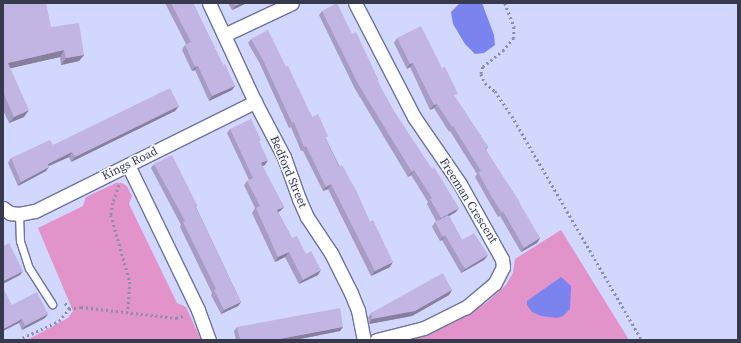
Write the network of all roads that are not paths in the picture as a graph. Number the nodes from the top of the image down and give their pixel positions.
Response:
1 (209, 3) edge
2 (292, 3) edge
3 (355, 3) edge
4 (224, 36) junction
5 (255, 102) junction
6 (128, 165) junction
7 (3, 208) edge
8 (19, 214) junction
9 (52, 304) dead end
10 (209, 340) edge
11 (364, 340) edge
12 (377, 340) edge

1 - 4 street, Bedford Street
2 - 4 street
3 - 12 street, Freeman Crescent
4 - 5 street, Bedford Street
5 - 6 street, Kings Road
5 - 11 street, Bedford Street
6 - 8 street, Kings Road
6 - 10 street
7 - 8 street
8 - 9 lane

